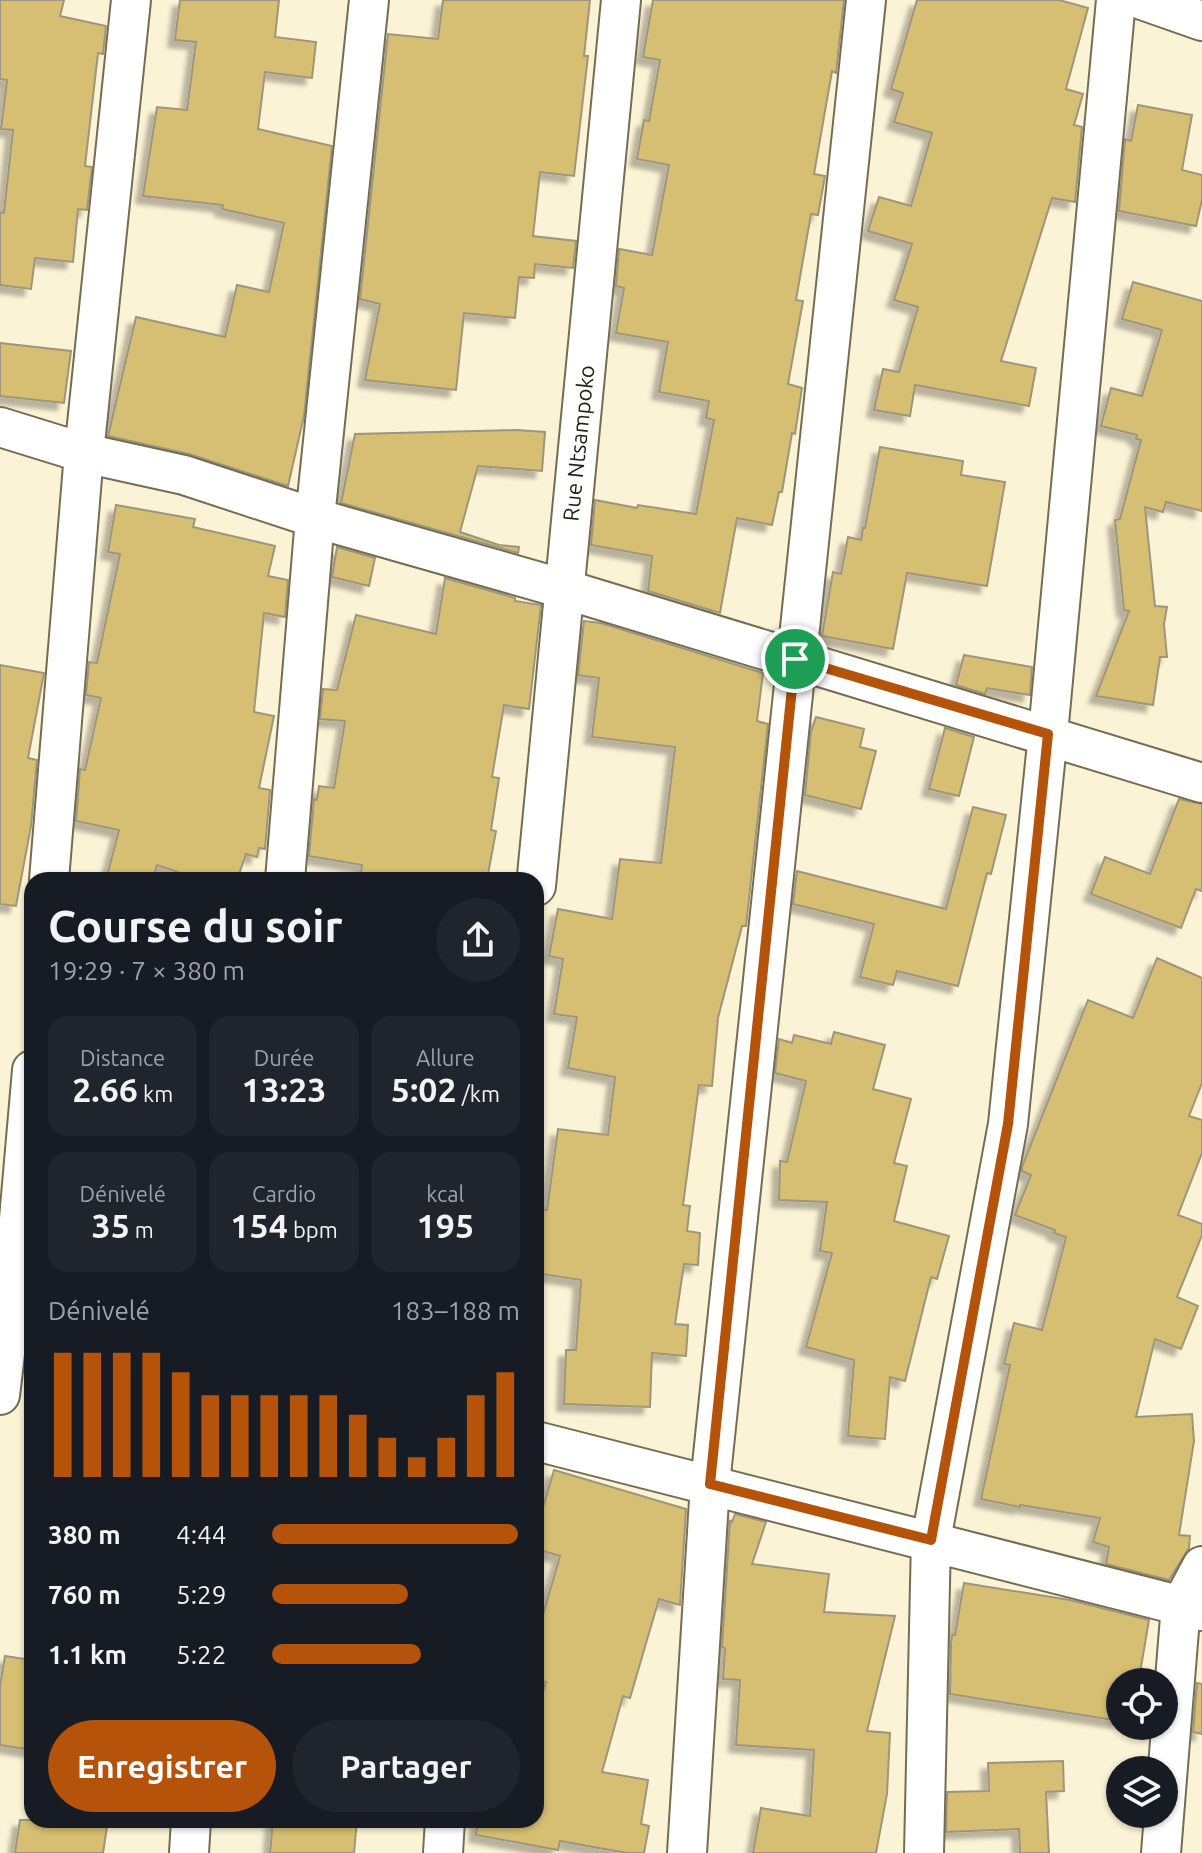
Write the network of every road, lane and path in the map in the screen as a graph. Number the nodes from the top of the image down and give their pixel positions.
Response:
1 (131, 0) edge
2 (369, 0) edge
3 (621, 0) edge
4 (866, 0) edge
5 (1116, 0) edge
6 (1142, 0) edge
7 (1202, 21) edge
8 (0, 427) edge
9 (84, 453) junction
10 (315, 518) junction
11 (564, 589) junction
12 (795, 659) junction
13 (1048, 734) junction
14 (1202, 783) edge
15 (50, 872) edge
16 (286, 872) edge
17 (537, 872) edge
18 (24, 1173) edge
19 (15, 1288) edge
20 (0, 1395) edge
21 (544, 1443) edge
22 (710, 1484) junction
23 (931, 1540) junction
24 (1202, 1566) edge
25 (1192, 1608) edge
26 (191, 1828) edge
27 (445, 1828) edge
28 (189, 1853) edge
29 (443, 1853) edge
30 (687, 1853) edge
31 (924, 1853) edge
32 (1161, 1853) edge

1 - 9 street
2 - 10 street
3 - 11 street, Rue Ntsampoko
4 - 12 street
5 - 13 street
6 - 7 street
8 - 9 street
9 - 10 street
9 - 15 street
10 - 11 street
10 - 16 street
11 - 12 street
11 - 17 street, Rue Ntsampoko
12 - 13 street
12 - 22 street
13 - 14 street
13 - 23 street
18 - 19 street
19 - 20 street
21 - 22 street
22 - 23 street
22 - 30 street
23 - 25 street
23 - 31 street
24 - 25 street
25 - 32 street
26 - 28 street
27 - 29 street

